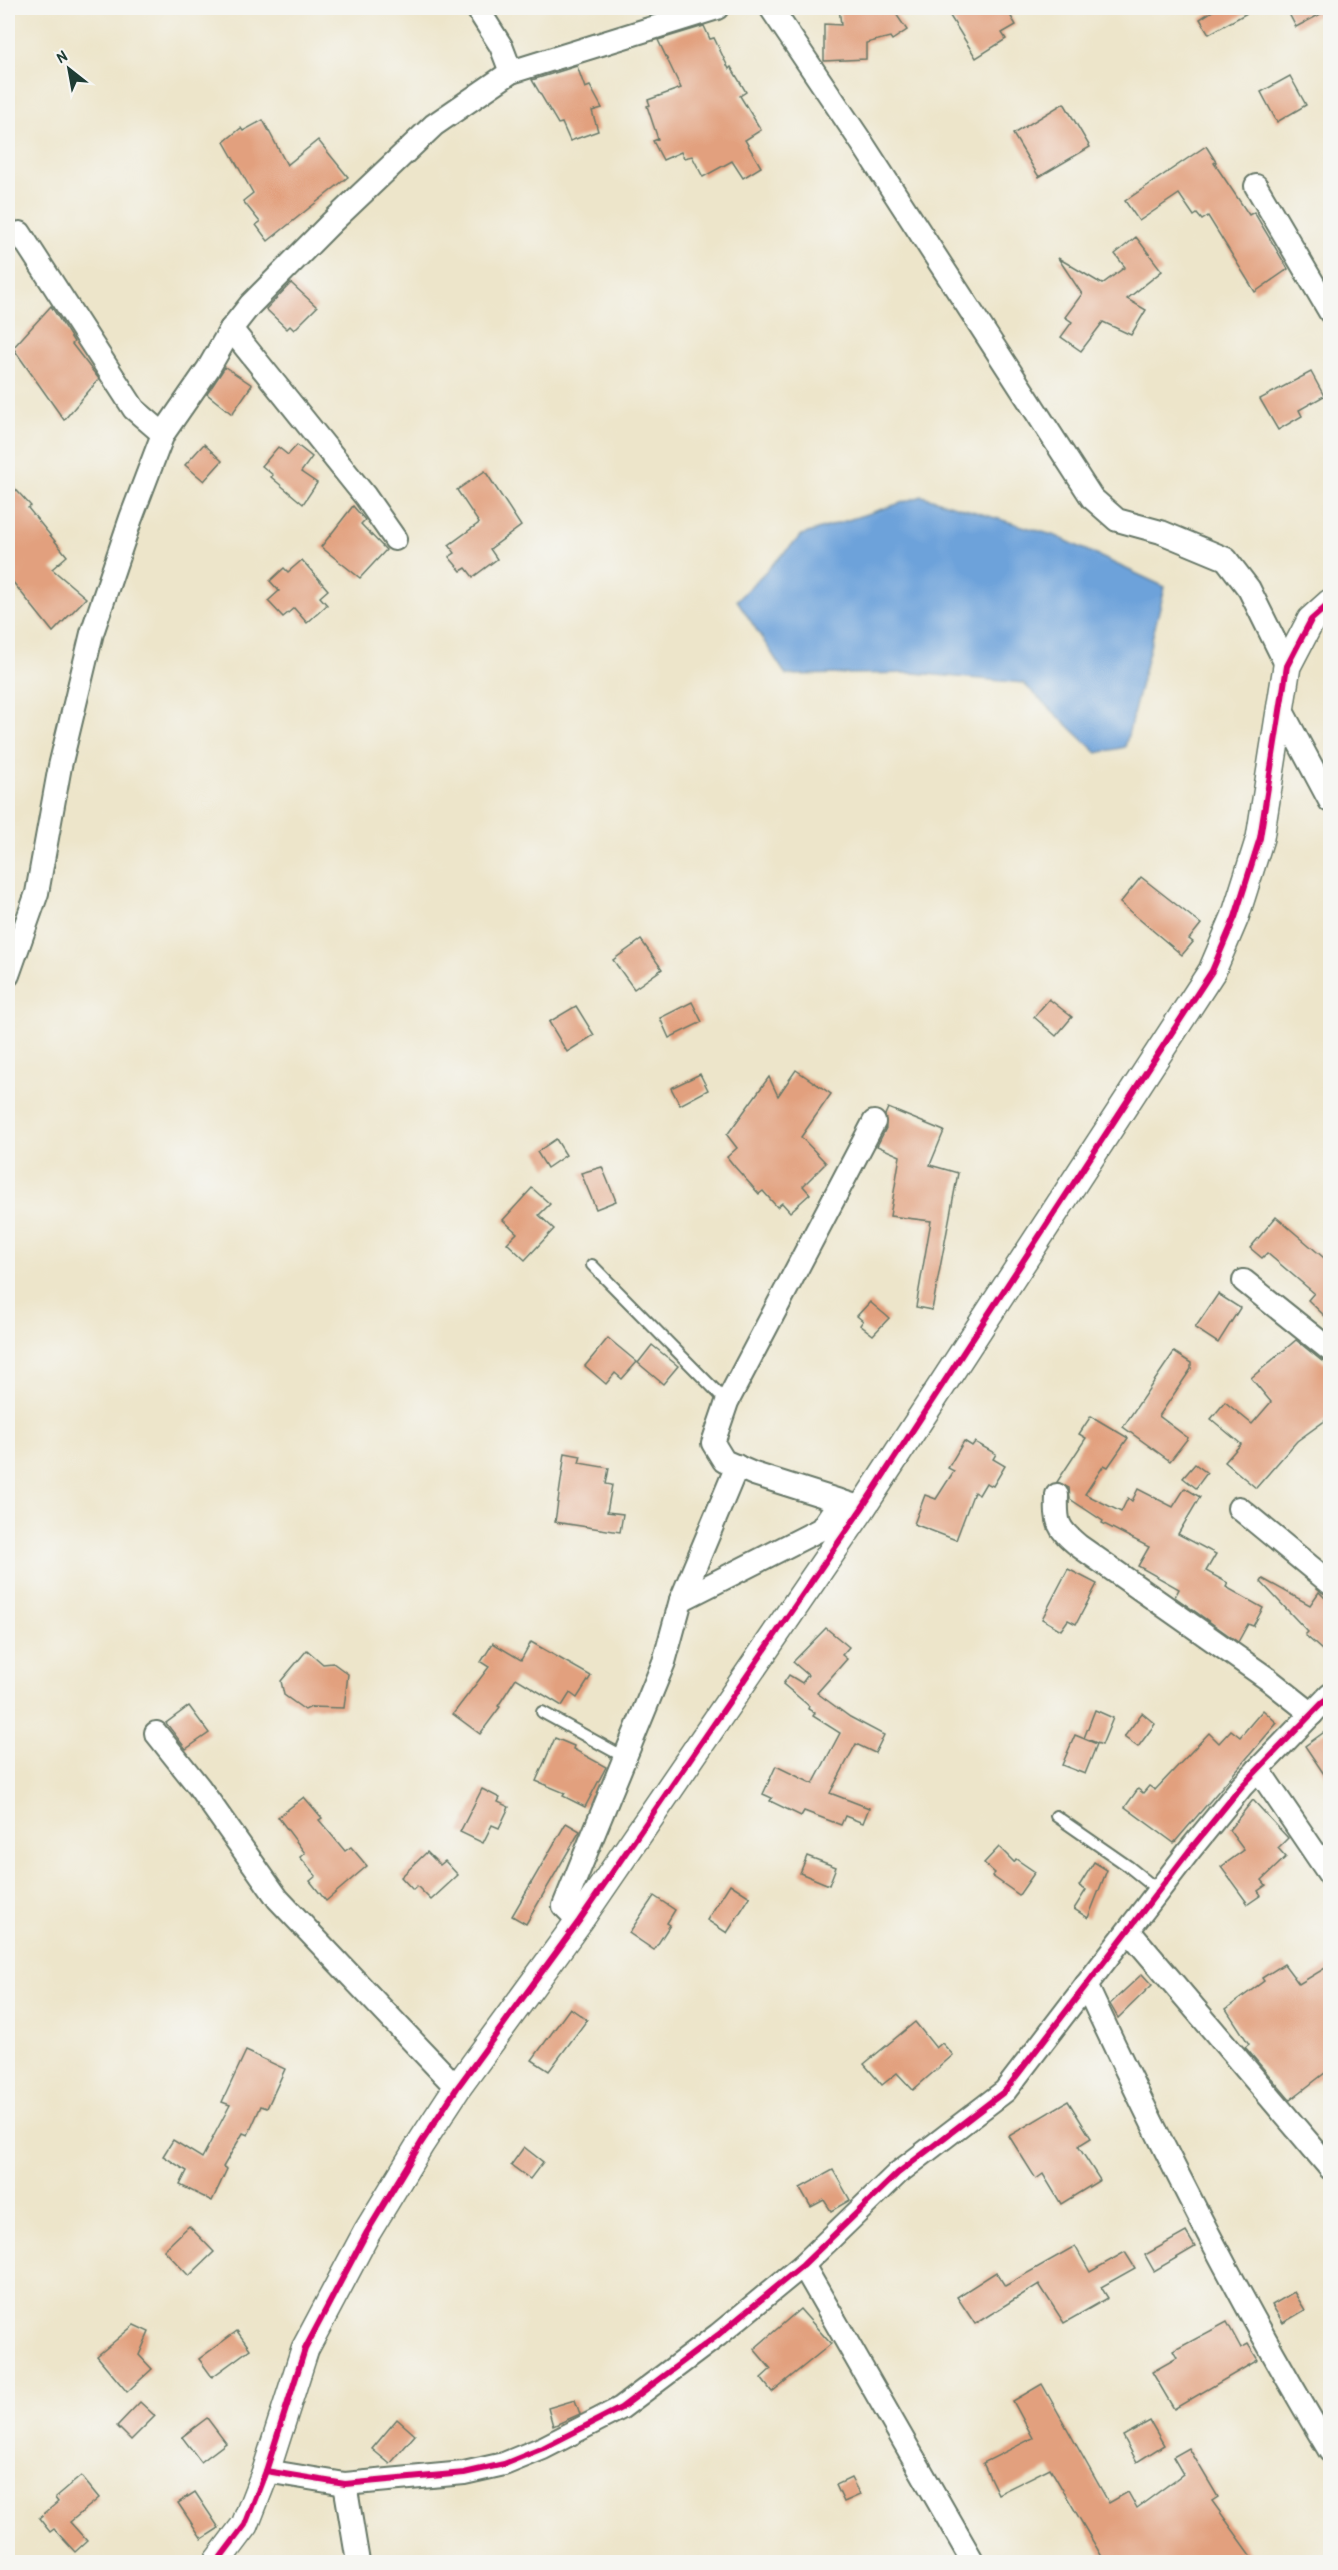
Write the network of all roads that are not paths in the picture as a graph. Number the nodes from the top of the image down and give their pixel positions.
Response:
1 (477, 8) edge
2 (717, 8) edge
3 (771, 8) edge
4 (511, 72) junction
5 (1257, 186) dead end
6 (20, 233) dead end
7 (1330, 312) edge
8 (231, 329) junction
9 (163, 434) junction
10 (395, 539) dead end
11 (1330, 603) edge
12 (1287, 666) junction
13 (1282, 711) junction
14 (1330, 801) edge
15 (8, 975) edge
16 (874, 1122) dead end
17 (592, 1265) dead end
18 (1244, 1281) dead end
19 (1330, 1350) edge
20 (727, 1402) junction
21 (736, 1467) junction
22 (1057, 1495) dead end
23 (851, 1504) junction
24 (1239, 1508) dead end
25 (1330, 1583) edge
26 (681, 1600) junction
27 (1330, 1695) edge
28 (542, 1712) dead end
29 (1312, 1714) junction
30 (156, 1733) dead end
31 (626, 1758) junction
32 (1258, 1769) junction
33 (1056, 1816) dead end
34 (1330, 1875) edge
35 (1159, 1892) junction
36 (579, 1921) junction
37 (1129, 1931) junction
38 (1086, 1985) junction
39 (457, 2088) junction
40 (1330, 2168) edge
41 (803, 2265) junction
42 (1330, 2451) edge
43 (266, 2471) junction
44 (345, 2484) junction
45 (217, 2562) edge
46 (358, 2562) edge
47 (973, 2562) edge

1 - 4 street
2 - 4 street
3 - 12 street
4 - 8 street
5 - 7 street
6 - 9 street
8 - 9 street
8 - 10 street
9 - 15 street
11 - 12 street
12 - 13 street
13 - 14 street
13 - 23 street
16 - 20 street
17 - 20 lane
18 - 19 street
20 - 21 street
21 - 23 street
21 - 26 street
22 - 29 street
23 - 26 street
23 - 36 street
24 - 25 street
26 - 31 street
27 - 29 street
28 - 31 lane
29 - 32 street
30 - 39 street
31 - 36 street
32 - 34 street
32 - 35 street
33 - 35 lane
35 - 37 street
36 - 39 street
37 - 38 street
37 - 40 street
38 - 41 street
38 - 42 street
39 - 43 street
41 - 44 street
41 - 47 street
43 - 44 street
43 - 45 street
44 - 46 street

